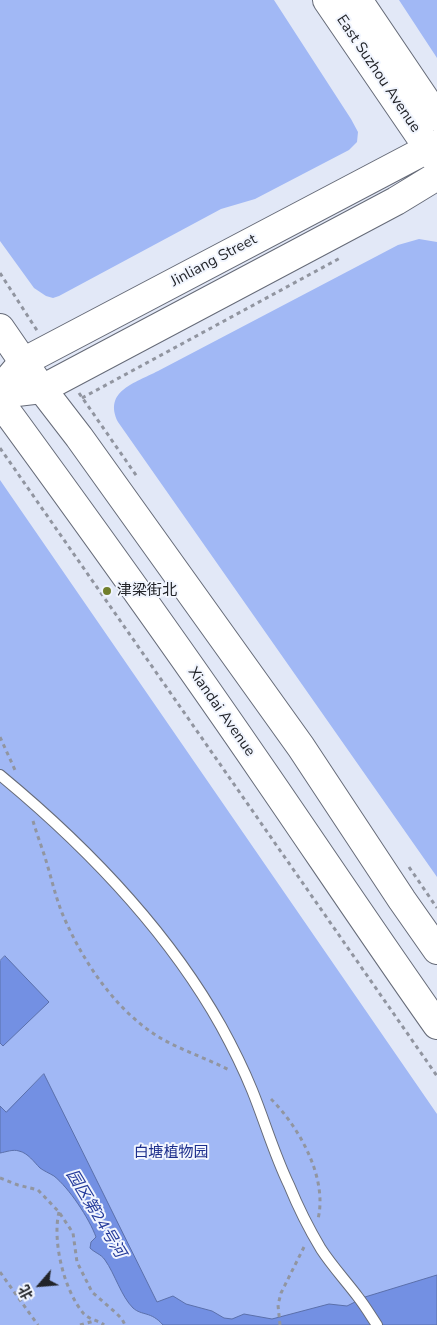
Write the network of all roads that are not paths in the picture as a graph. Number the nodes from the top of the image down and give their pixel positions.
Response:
1 (327, 0) edge
2 (358, 0) edge
3 (437, 117) edge
4 (434, 151) edge
5 (437, 176) edge
6 (0, 328) edge
7 (23, 362) junction
8 (0, 389) edge
9 (42, 389) junction
10 (0, 394) edge
11 (0, 402) edge
12 (0, 774) edge
13 (437, 950) edge
14 (437, 1025) edge
15 (377, 1325) edge

1 - 4 main road, East Suzhou Avenue
2 - 3 main road, East Suzhou Avenue
4 - 7 main road, Jinliang Street
5 - 9 main road, Jinliang Street
6 - 7 main road
7 - 8 main road, Jinliang Street
7 - 9 main road
9 - 10 main road, Jinliang Street
9 - 13 main road
11 - 14 main road, Xiandai Avenue
12 - 15 lane

